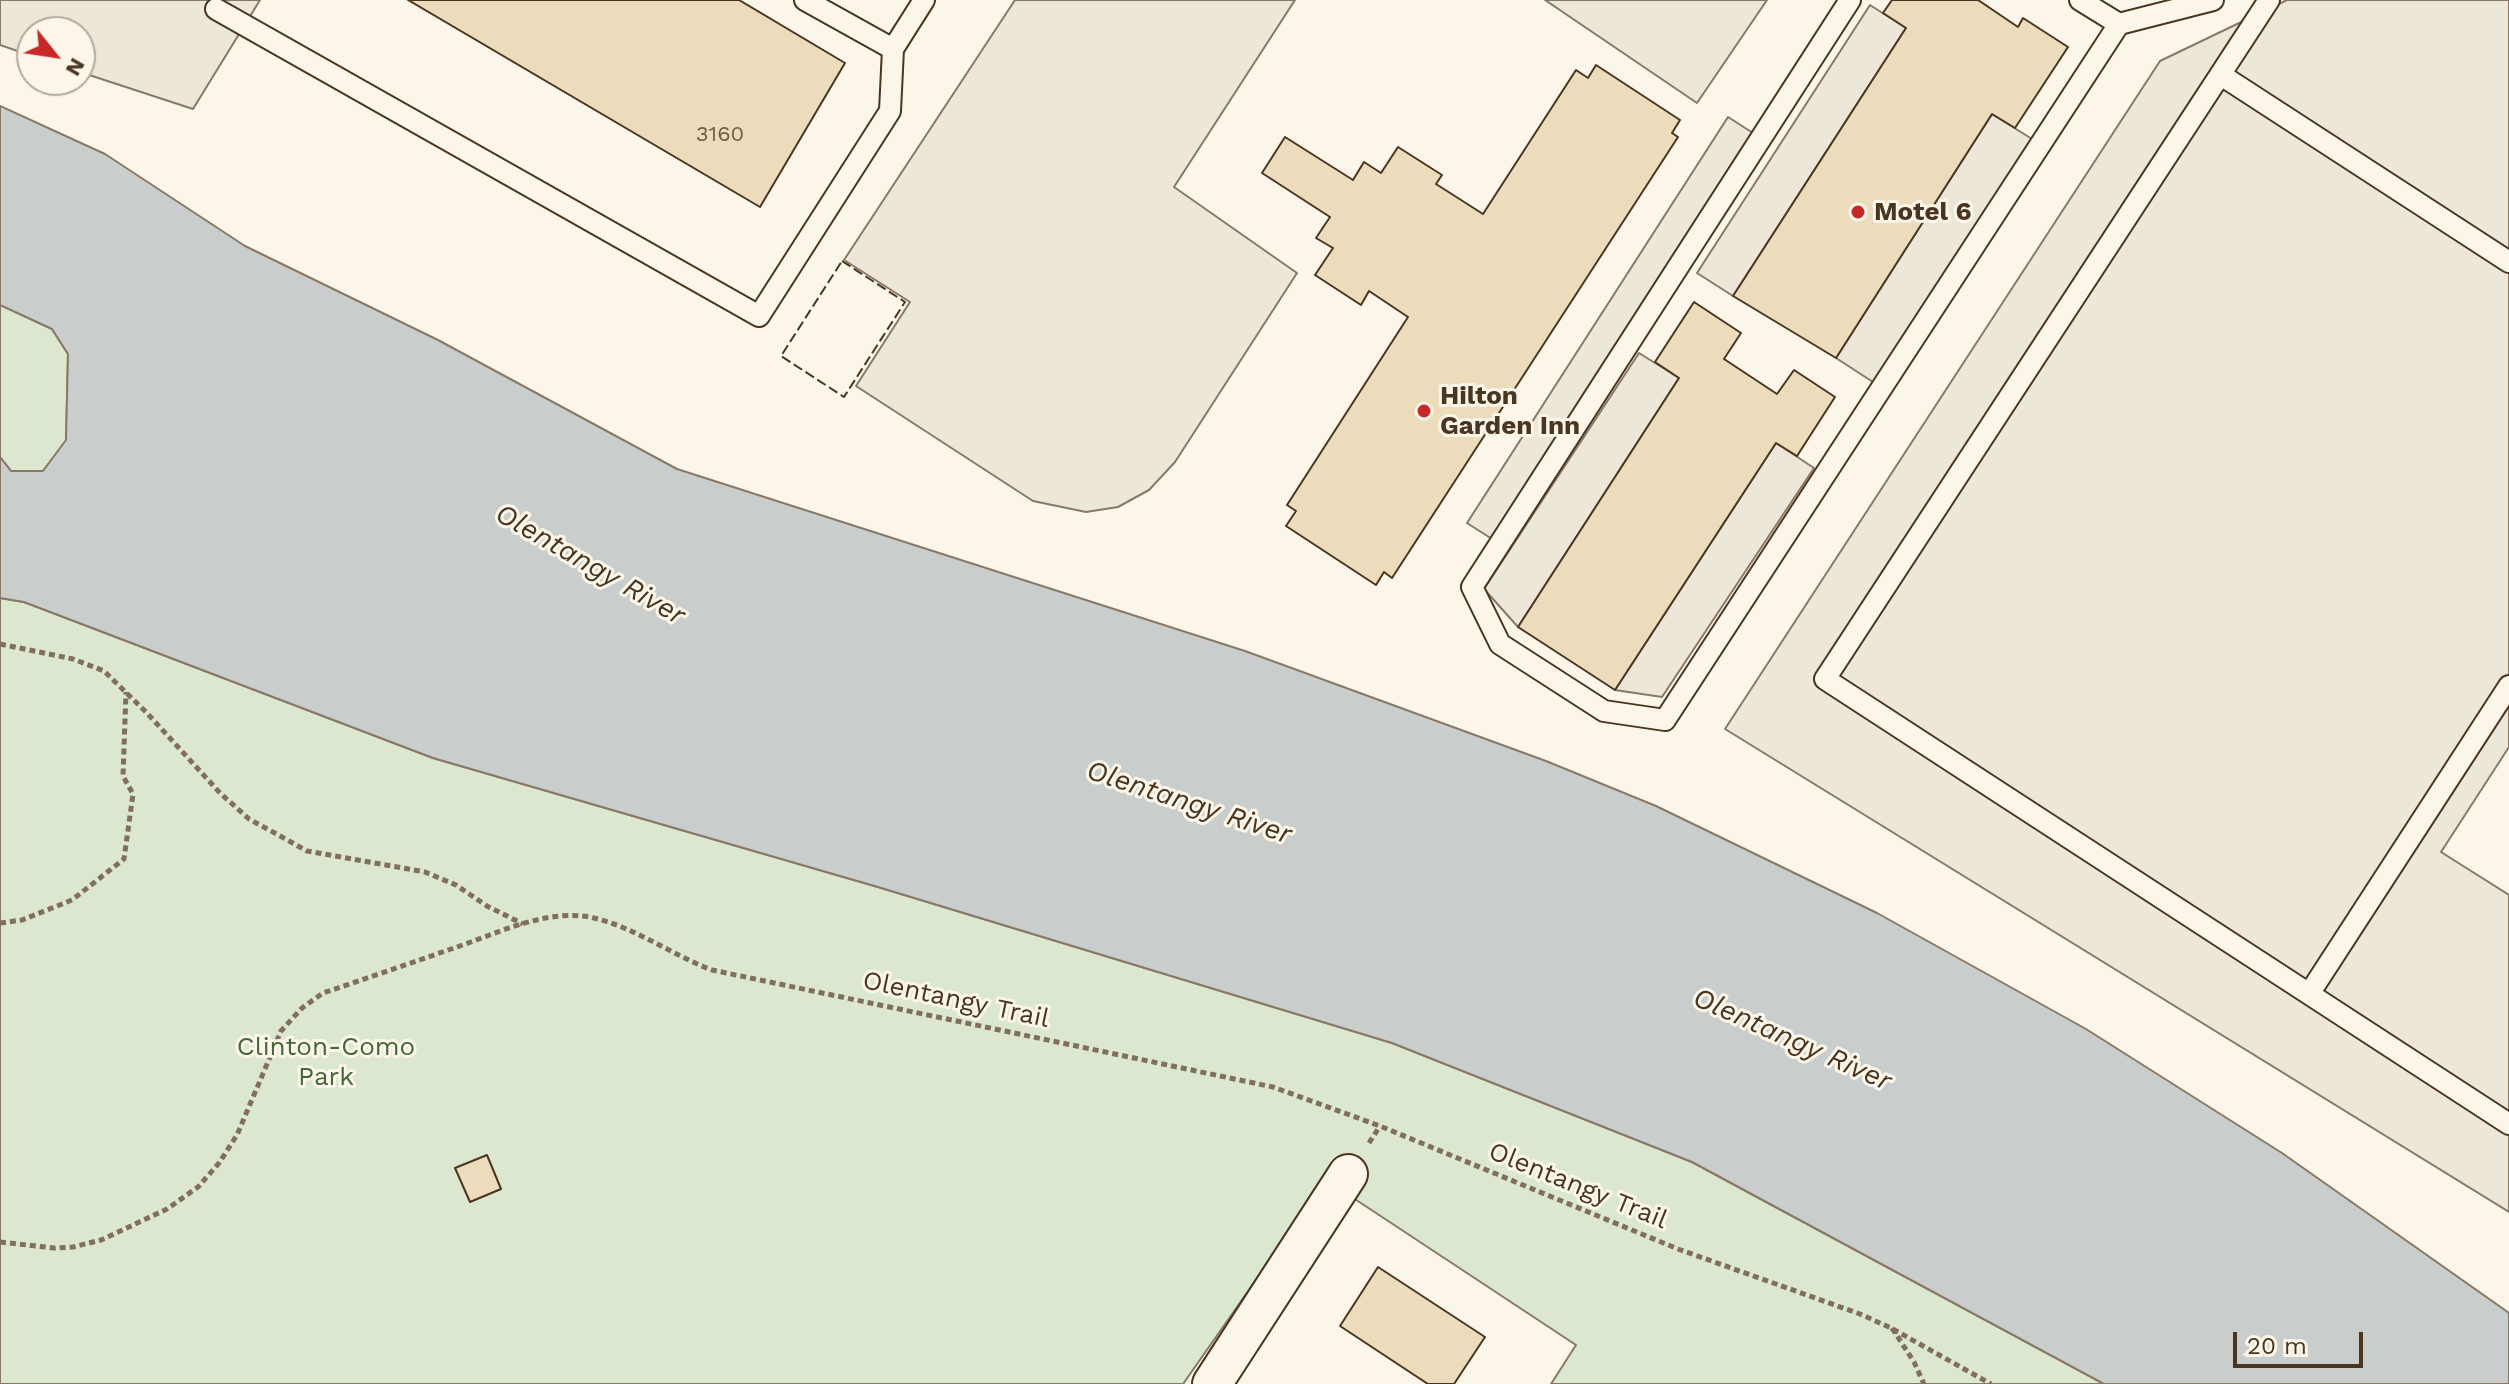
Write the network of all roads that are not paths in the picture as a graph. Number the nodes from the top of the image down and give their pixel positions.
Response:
1 (805, 0) edge
2 (924, 0) edge
3 (1850, 0) edge
4 (2080, 0) edge
5 (2213, 0) edge
6 (2269, 0) edge
7 (216, 9) dead end
8 (2119, 24) junction
9 (893, 49) junction
10 (2221, 75) junction
11 (2509, 262) edge
12 (2509, 686) edge
13 (2309, 994) junction
14 (2509, 1124) edge
15 (1348, 1174) dead end
16 (1212, 1384) edge

1 - 9 lane
2 - 9 lane
3 - 8 lane
4 - 8 lane
5 - 8 lane
6 - 10 lane
7 - 9 lane
10 - 11 lane
10 - 13 lane
12 - 13 lane
13 - 14 lane
15 - 16 street

